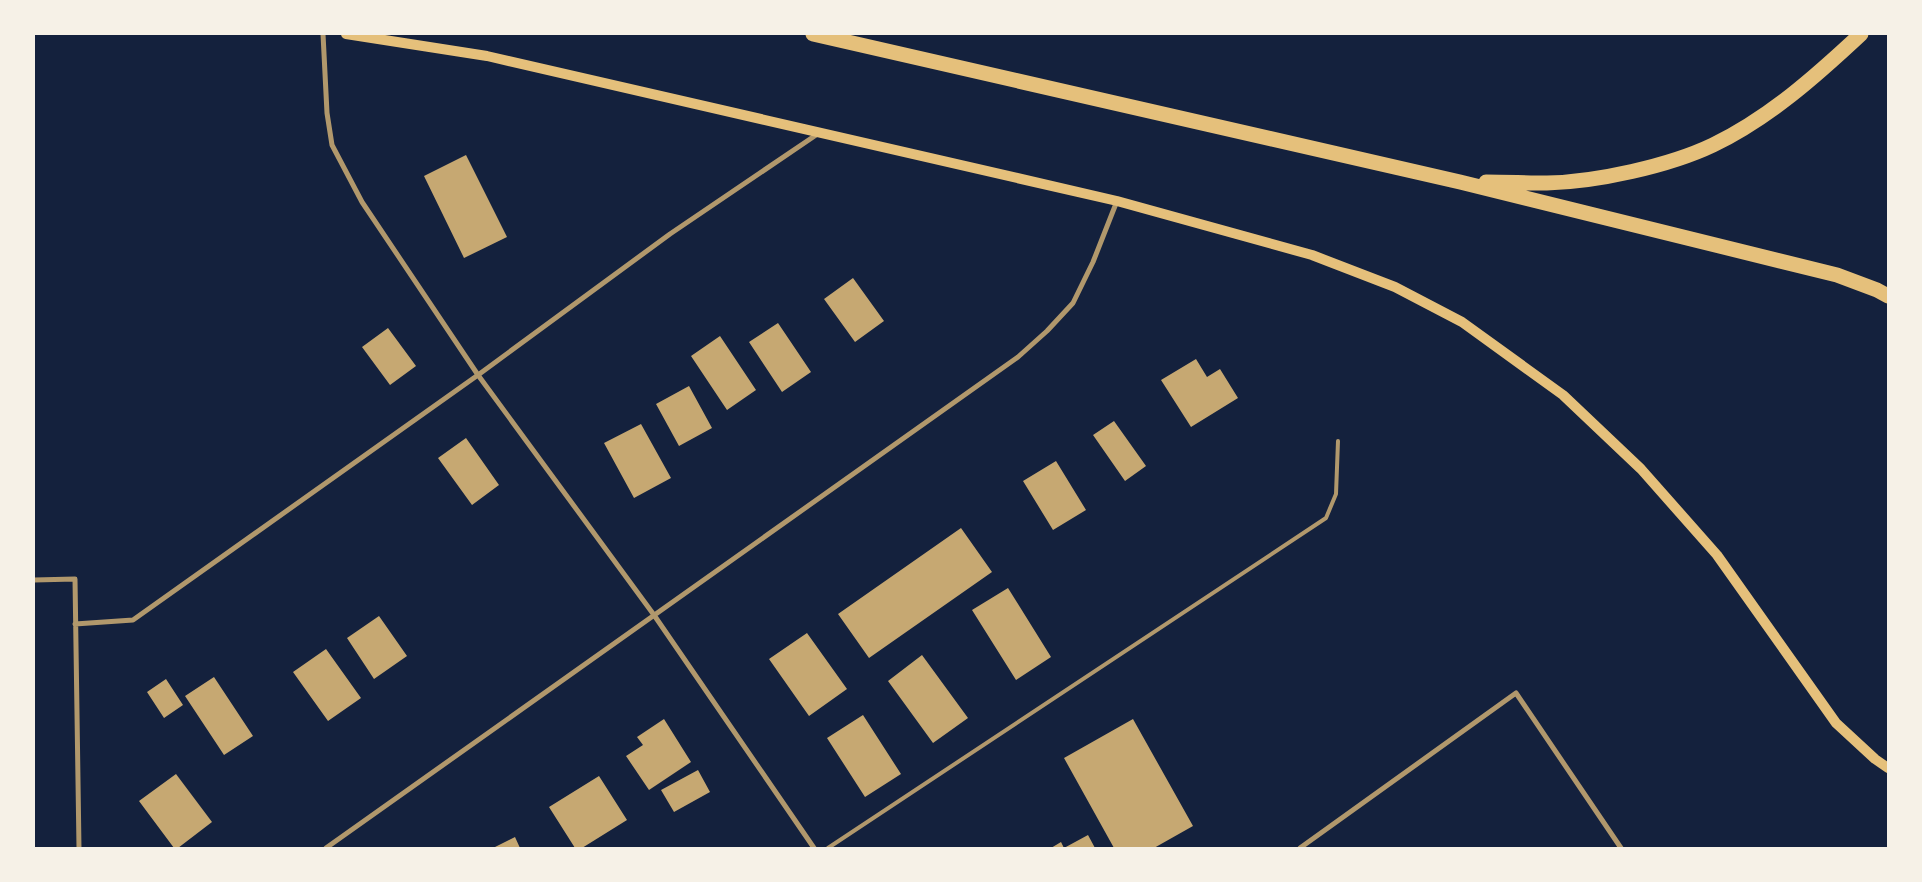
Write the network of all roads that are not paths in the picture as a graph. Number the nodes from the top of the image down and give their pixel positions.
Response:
1 (323, 34) edge
2 (346, 34) edge
3 (813, 34) edge
4 (1861, 34) edge
5 (820, 133) junction
6 (1460, 182) junction
7 (1117, 201) junction
8 (1888, 296) edge
9 (478, 376) junction
10 (1338, 441) dead end
11 (34, 580) edge
12 (654, 615) junction
13 (75, 624) junction
14 (1888, 768) edge
15 (79, 848) edge
16 (326, 848) edge
17 (814, 848) edge
18 (828, 848) edge
19 (1300, 848) edge
20 (1621, 848) edge

1 - 9 street
2 - 5 main road
3 - 6 highway
4 - 6 highway
5 - 7 main road
5 - 9 street
6 - 8 highway
7 - 12 street
7 - 14 main road
9 - 12 street
9 - 13 street
10 - 18 lane
11 - 13 street
12 - 16 street
12 - 17 street
13 - 15 street
19 - 20 street

